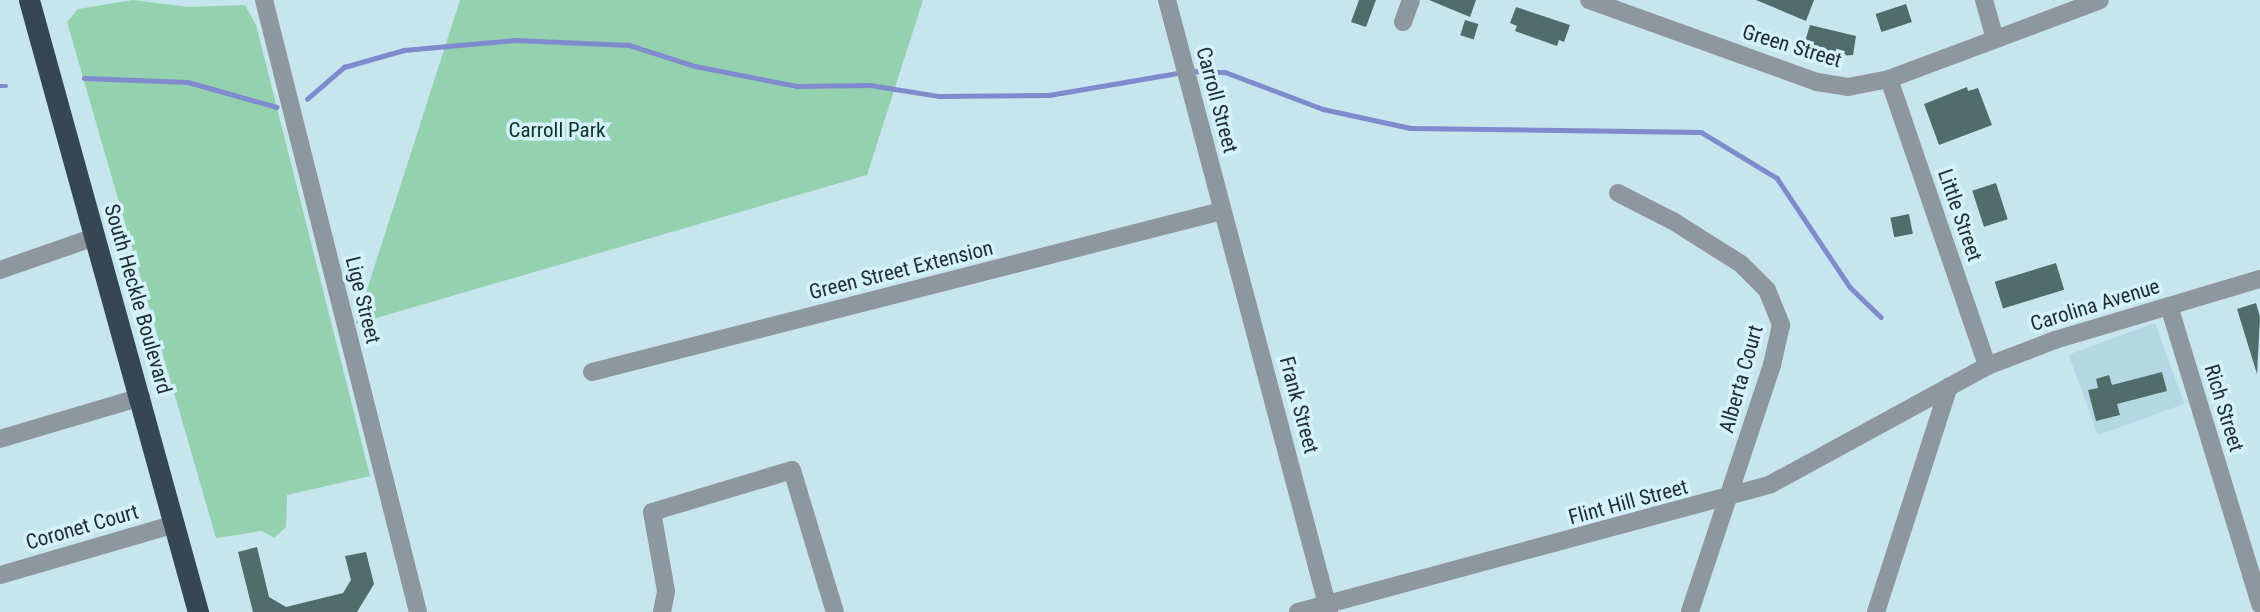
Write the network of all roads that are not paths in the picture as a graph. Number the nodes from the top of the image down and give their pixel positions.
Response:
1 (29, 0) edge
2 (264, 0) edge
3 (1167, 0) edge
4 (1411, 0) edge
5 (1589, 0) edge
6 (1984, 0) edge
7 (2100, 0) edge
8 (1403, 22) dead end
9 (1995, 39) junction
10 (1889, 79) junction
11 (1618, 193) dead end
12 (1222, 211) junction
13 (95, 237) junction
14 (0, 270) edge
15 (2260, 279) edge
16 (2169, 306) junction
17 (1987, 366) junction
18 (592, 372) dead end
19 (1949, 386) junction
20 (141, 397) junction
21 (0, 439) edge
22 (1729, 498) junction
23 (176, 524) junction
24 (0, 575) edge
25 (2260, 604) edge
26 (1328, 608) edge
27 (198, 612) edge
28 (418, 612) edge
29 (662, 612) edge
30 (835, 612) edge
31 (1298, 612) edge
32 (1689, 612) edge
33 (1876, 612) edge

1 - 13 highway, South Heckle Boulevard
2 - 28 street, Lige Street
3 - 12 street, Carroll Street
4 - 8 street
5 - 10 street, Green Street
6 - 9 street
7 - 9 street, Green Street
9 - 10 street, Green Street
10 - 17 street, Little Street
11 - 22 street, Alberta Court
12 - 18 street, Green Street Extension
12 - 26 street, Frank Street
13 - 14 street
13 - 20 highway, South Heckle Boulevard
15 - 16 street, Carolina Avenue
16 - 17 street, Carolina Avenue
16 - 25 street, Rich Street
17 - 19 street, Carolina Avenue
19 - 22 street, Flint Hill Street
19 - 33 street
20 - 21 street
20 - 23 highway, South Heckle Boulevard
22 - 26 street, Flint Hill Street
22 - 32 street, Alberta Court
23 - 24 street, Coronet Court
23 - 27 highway, South Heckle Boulevard
26 - 31 street, Flint Hill Street
29 - 30 street

